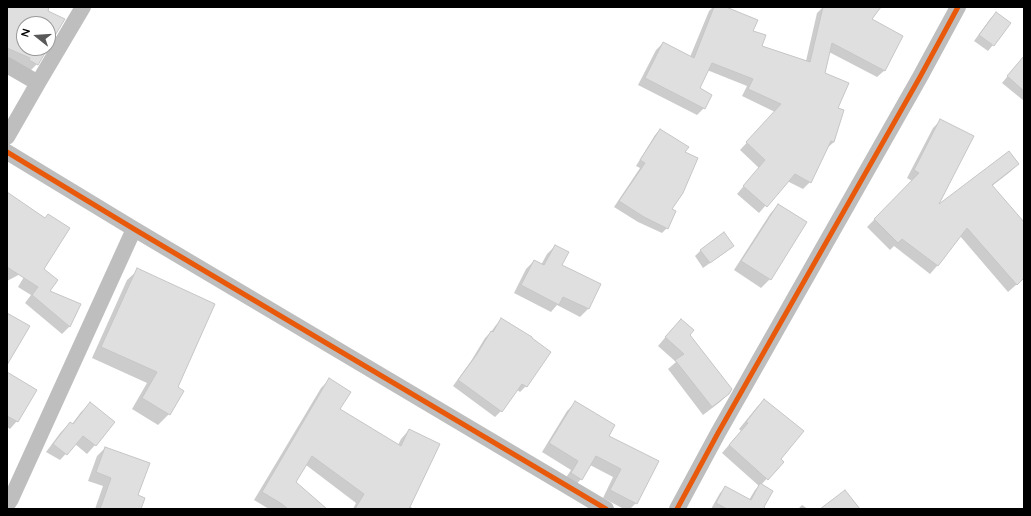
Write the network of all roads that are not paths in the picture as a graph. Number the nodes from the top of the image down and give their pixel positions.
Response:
1 (83, 7) edge
2 (958, 7) edge
3 (7, 65) edge
4 (38, 83) junction
5 (7, 137) edge
6 (7, 152) edge
7 (134, 229) junction
8 (7, 505) edge
9 (606, 509) edge
10 (677, 509) edge

1 - 4 street
2 - 10 street
3 - 4 street
4 - 5 street
6 - 7 street
7 - 8 street
7 - 9 street

